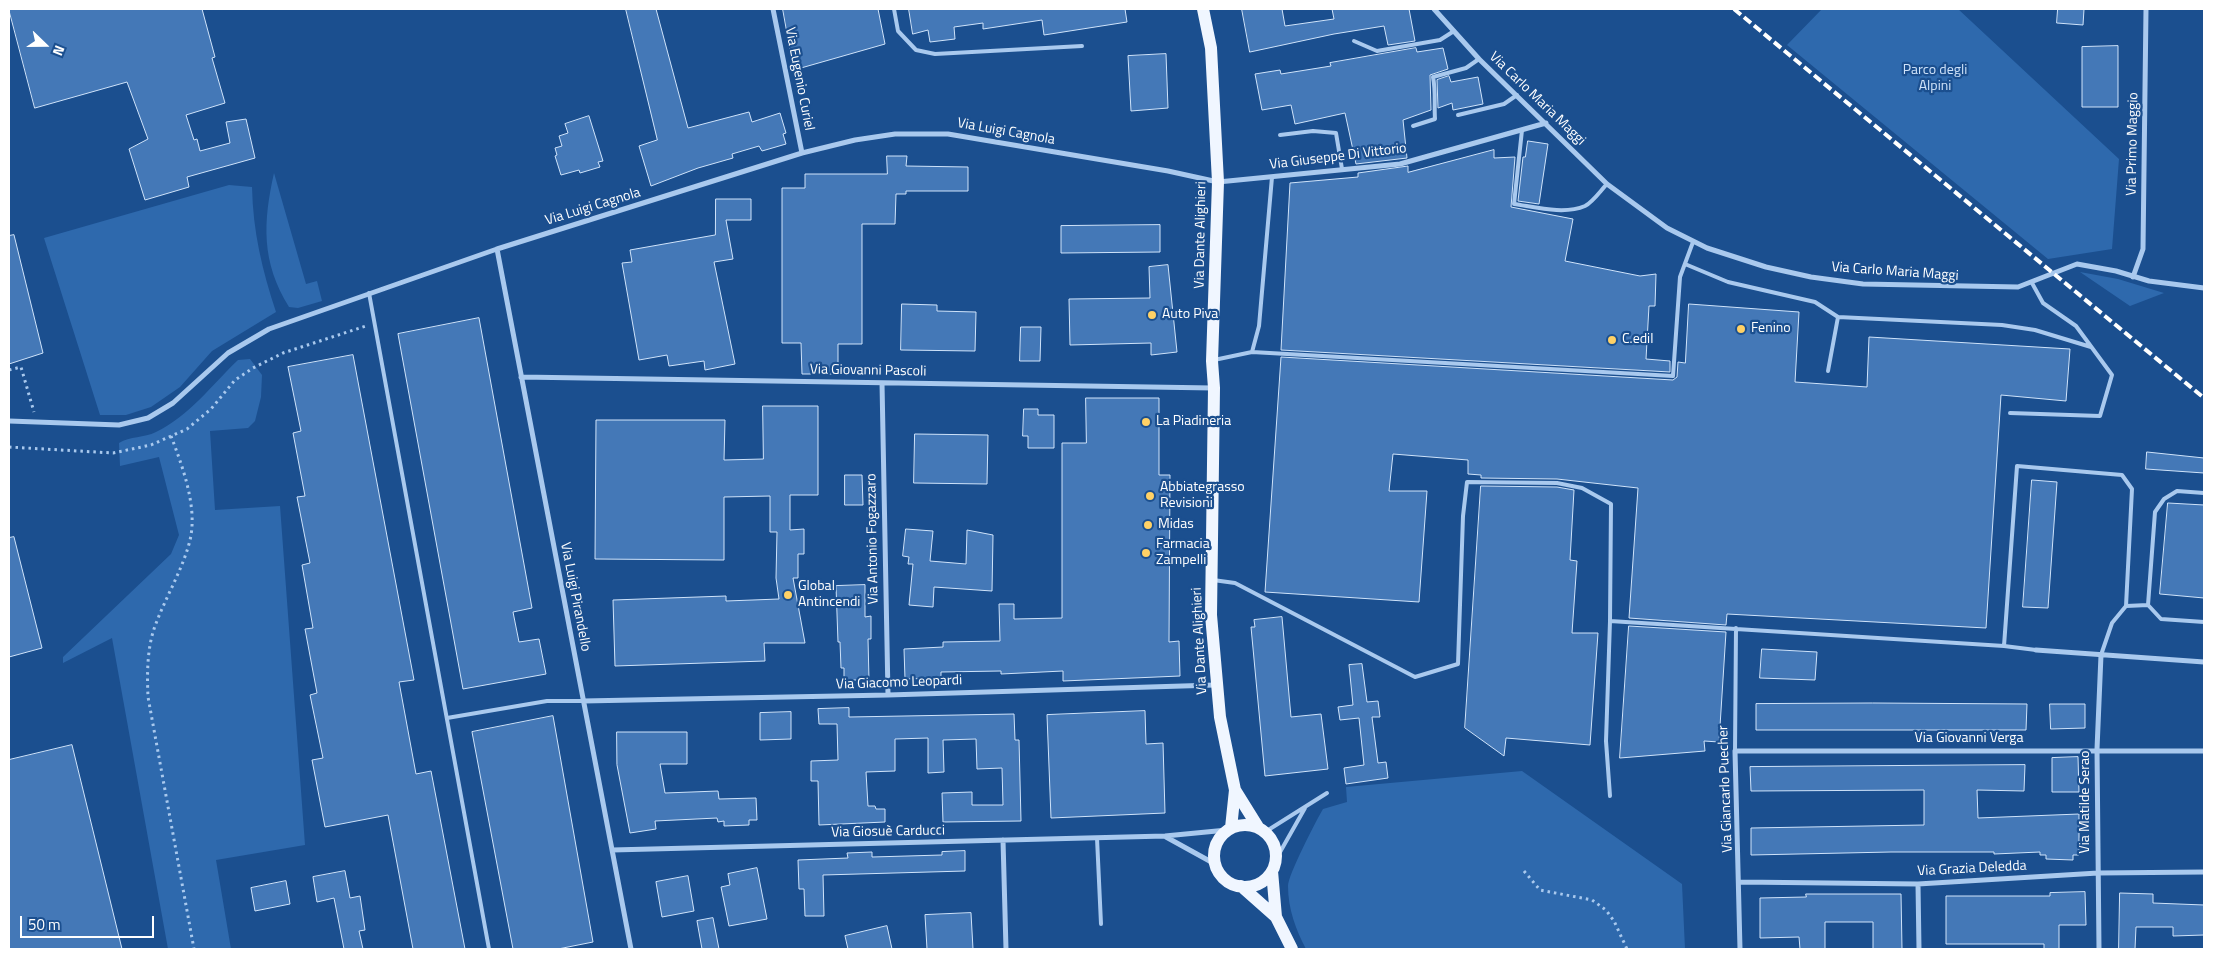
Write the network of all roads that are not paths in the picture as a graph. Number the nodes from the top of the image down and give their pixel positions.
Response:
1 (773, 9) edge
2 (894, 9) edge
3 (1203, 9) edge
4 (1434, 9) edge
5 (2146, 9) edge
6 (1454, 31) junction
7 (1354, 41) dead end
8 (1082, 46) dead end
9 (1480, 59) junction
10 (1517, 96) junction
11 (1458, 114) dead end
12 (1546, 123) junction
13 (1413, 126) dead end
14 (1522, 130) junction
15 (1280, 135) dead end
16 (802, 153) junction
17 (1342, 170) junction
18 (1272, 177) junction
19 (1218, 182) junction
20 (1608, 184) junction
21 (1693, 242) junction
22 (497, 249) junction
23 (1685, 264) junction
24 (2132, 277) junction
25 (2032, 283) junction
26 (2204, 288) edge
27 (369, 293) junction
28 (1838, 317) junction
29 (2091, 347) junction
30 (1252, 352) junction
31 (1212, 361) junction
32 (1828, 371) dead end
33 (521, 377) junction
34 (882, 383) junction
35 (1214, 388) junction
36 (2010, 413) dead end
37 (9, 421) edge
38 (2204, 493) edge
39 (1212, 579) junction
40 (2148, 605) junction
41 (2126, 606) junction
42 (1610, 622) junction
43 (2204, 622) edge
44 (1736, 628) junction
45 (2004, 646) junction
46 (2036, 650) joint
47 (2101, 655) junction
48 (2204, 662) edge
49 (1216, 685) junction
50 (888, 695) junction
51 (583, 701) junction
52 (447, 718) junction
53 (2097, 749) junction
54 (1735, 751) junction
55 (2204, 751) edge
56 (1235, 790) junction
57 (1327, 793) dead end
58 (1610, 796) dead end
59 (1305, 807) junction
60 (1229, 829) junction
61 (1261, 830) junction
62 (1165, 836) junction
63 (1097, 838) junction
64 (1003, 840) junction
65 (612, 850) junction
66 (1215, 864) junction
67 (1274, 866) junction
68 (2204, 872) edge
69 (2098, 873) junction
70 (1740, 882) junction
71 (1918, 884) junction
72 (1241, 886) junction
73 (1276, 917) junction
74 (1101, 924) dead end
75 (489, 949) edge
76 (631, 949) edge
77 (1006, 949) edge
78 (1292, 949) edge
79 (1740, 949) edge
80 (1919, 949) edge
81 (2099, 949) edge

1 - 16 street, Via Eugenio Curiel
2 - 8 lane
3 - 19 main road, Via Dante Alighieri
4 - 6 street, Via Carlo Maria Maggi
5 - 24 street, Via Primo Maggio
6 - 7 lane
6 - 9 street, Via Carlo Maria Maggi
9 - 10 street, Via Carlo Maria Maggi
9 - 13 lane
10 - 11 lane
10 - 12 street, Via Carlo Maria Maggi
12 - 14 street, Via Giuseppe Di Vittorio
12 - 20 street, Via Carlo Maria Maggi
14 - 17 street, Via Giuseppe Di Vittorio
14 - 20 lane
15 - 17 lane
16 - 19 street, Via Luigi Cagnola
16 - 22 street, Via Luigi Cagnola
17 - 18 street, Via Giuseppe Di Vittorio
18 - 19 street, Via Giuseppe Di Vittorio
18 - 30 lane
19 - 31 main road, Via Dante Alighieri
20 - 21 street, Via Carlo Maria Maggi
21 - 23 lane
21 - 25 street, Via Carlo Maria Maggi
22 - 27 street, Via Luigi Cagnola
22 - 33 street, Via Luigi Pirandello
23 - 28 lane
23 - 30 lane
24 - 25 street, Via Carlo Maria Maggi
24 - 26 street, Via Carlo Maria Maggi
25 - 29 lane
27 - 37 street, Via Luigi Cagnola
27 - 52 lane
28 - 29 lane
28 - 32 lane
29 - 36 lane
30 - 31 lane
31 - 35 main road, Via Dante Alighieri
33 - 34 street, Via Giovanni Pascoli
33 - 51 street, Via Luigi Pirandello
34 - 35 street, Via Giovanni Pascoli
34 - 50 street, Via Antonio Fogazzaro
35 - 39 main road, Via Dante Alighieri
38 - 40 lane
39 - 42 lane
39 - 49 main road, Via Dante Alighieri
40 - 41 lane
40 - 43 lane
41 - 45 lane
41 - 47 lane
42 - 44 lane
42 - 58 lane
44 - 45 lane
44 - 54 lane, Via Giancarlo Puecher
45 - 46 lane
46 - 47 street
47 - 48 street
47 - 53 street, Via Matilde Serao
49 - 50 street, Via Giacomo Leopardi
49 - 56 main road, Via Dante Alighieri
50 - 51 street, Via Giacomo Leopardi
51 - 52 lane
51 - 65 street, Via Luigi Pirandello
52 - 75 lane
53 - 54 street, Via Giovanni Verga
53 - 55 street, Via Giovanni Verga
53 - 69 street, Via Matilde Serao
54 - 70 street, Via Giancarlo Puecher
56 - 60 main road, Via Dante Alighieri
56 - 61 main road, Via Dante Alighieri
57 - 59 lane
59 - 61 lane
59 - 67 lane
60 - 61 main road
60 - 62 street, Via Giosuè Carducci
60 - 66 main road
61 - 67 main road
62 - 63 street, Via Giosuè Carducci
62 - 66 street
63 - 64 street, Via Giosuè Carducci
63 - 74 lane
64 - 65 street, Via Giosuè Carducci
64 - 77 street
65 - 76 street, Via Luigi Pirandello
66 - 72 main road
67 - 72 main road
67 - 73 main road
68 - 69 street, Via Grazia Deledda
69 - 71 street, Via Grazia Deledda
69 - 81 street, Via Matilde Serao
70 - 71 street, Via Grazia Deledda
70 - 79 street, Via Giancarlo Puecher
71 - 80 street
72 - 73 main road
73 - 78 main road

